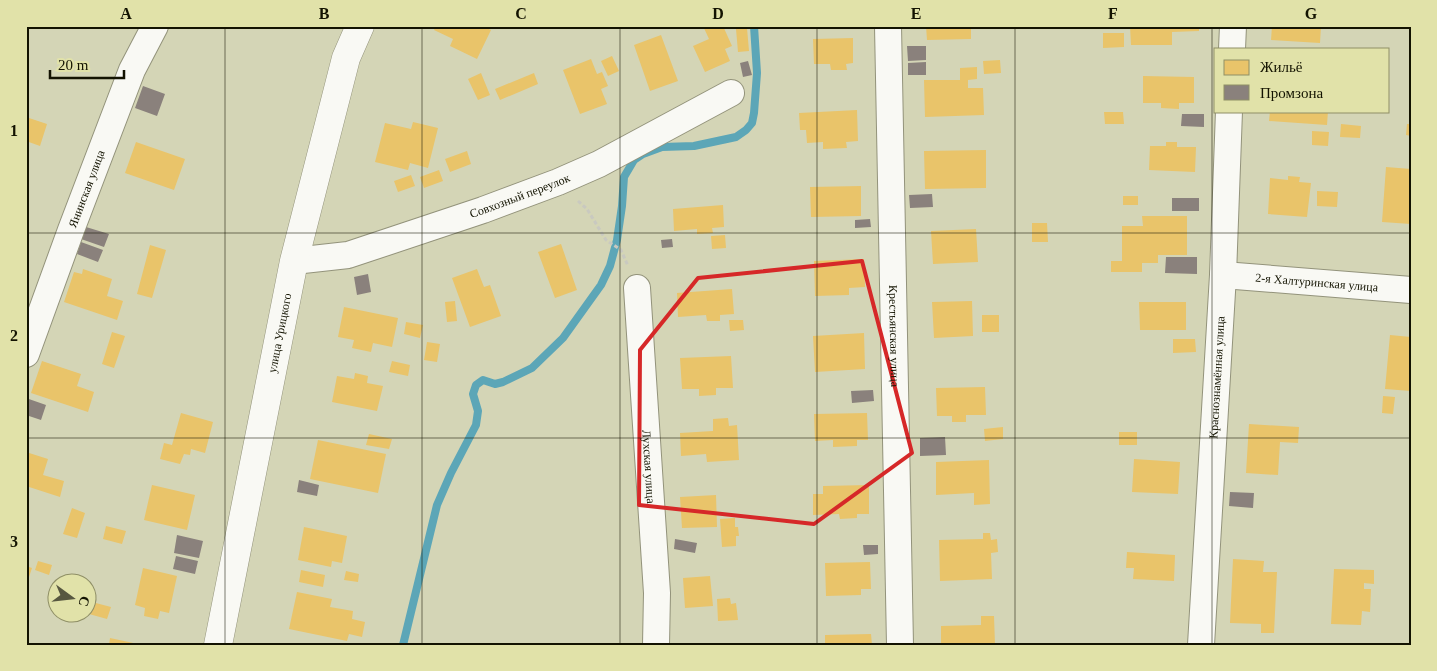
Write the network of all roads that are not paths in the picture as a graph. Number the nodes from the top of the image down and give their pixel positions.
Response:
1 (155, 26) edge
2 (360, 26) edge
3 (888, 26) edge
4 (1232, 26) edge
5 (1232, 48) edge
6 (731, 93) dead end
7 (1229, 112) edge
8 (294, 261) junction
9 (1223, 275) junction
10 (637, 288) dead end
11 (1411, 290) edge
12 (26, 354) edge
13 (218, 645) edge
14 (656, 645) edge
15 (900, 645) edge
16 (1201, 645) edge

1 - 12 street, Янинская улица
2 - 8 main road, улица Урицкого
3 - 15 street, Крестьянская улица
4 - 5 street
6 - 8 street, Совхозный переулок
7 - 9 street, Краснознамённая улица
8 - 13 main road, улица Урицкого
9 - 11 street, 2-я Халтуринская улица
9 - 16 street, Краснознамённая улица
10 - 14 street, Лухская улица

